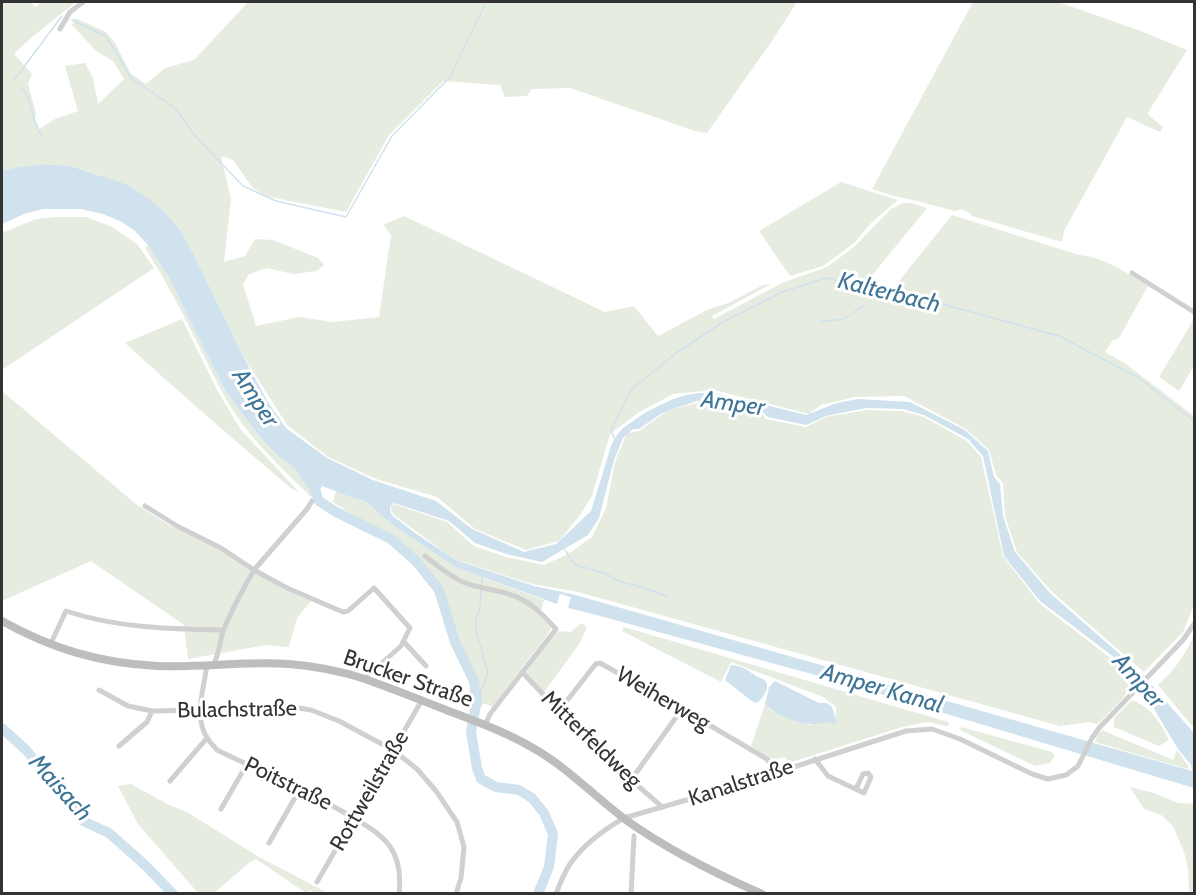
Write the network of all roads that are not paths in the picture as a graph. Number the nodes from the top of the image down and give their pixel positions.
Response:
1 (83, 2) edge
2 (60, 29) dead end
3 (1132, 273) dead end
4 (1194, 312) edge
5 (312, 501) dead end
6 (145, 506) dead end
7 (425, 556) dead end
8 (254, 570) junction
9 (2, 621) edge
10 (1194, 624) edge
11 (223, 630) junction
12 (404, 642) junction
13 (50, 645) junction
14 (210, 665) junction
15 (426, 666) dead end
16 (522, 672) junction
17 (364, 679) junction
18 (99, 690) dead end
19 (422, 700) junction
20 (682, 709) junction
21 (201, 710) junction
22 (152, 711) junction
23 (559, 711) junction
24 (482, 724) junction
25 (207, 738) junction
26 (119, 746) dead end
27 (393, 750) junction
28 (815, 759) junction
29 (247, 764) junction
30 (775, 773) junction
31 (631, 780) junction
32 (170, 781) dead end
33 (300, 789) junction
34 (856, 789) dead end
35 (661, 808) junction
36 (221, 809) dead end
37 (354, 818) junction
38 (624, 818) junction
39 (633, 836) dead end
40 (269, 843) dead end
41 (317, 882) dead end
42 (743, 890) edge
43 (399, 894) edge
44 (456, 894) edge
45 (556, 894) edge
46 (631, 894) edge
47 (762, 894) edge

1 - 2 street
3 - 4 street
5 - 8 street
6 - 8 street
7 - 16 street
8 - 11 street
8 - 12 street
9 - 13 main road, Brucker Straße
10 - 28 street, Kanalstraße
11 - 13 street
11 - 14 street
12 - 15 street
12 - 17 street
13 - 14 main road, Brucker Straße
14 - 17 main road, Brucker Straße
14 - 21 street
16 - 23 street, Mitterfeldweg
16 - 24 street
17 - 19 main road, Brucker Straße
18 - 22 street, Bulachstraße
19 - 24 main road, Brucker Straße
19 - 27 street, Rottweilstraße
20 - 23 street, Weiherweg
20 - 30 street, Weiherweg
20 - 31 street
21 - 22 street, Bulachstraße
21 - 25 street
21 - 27 street, Bulachstraße
22 - 26 street, Bulachstraße
23 - 31 street, Mitterfeldweg
24 - 38 main road, Brucker Straße
25 - 29 street, Poitstraße
25 - 32 street
27 - 37 street, Rottweilstraße
27 - 44 street, Bulachstraße
28 - 30 street, Kanalstraße
28 - 34 street
29 - 33 street, Poitstraße
29 - 36 street
30 - 35 street, Kanalstraße
31 - 35 street, Mitterfeldweg
33 - 37 street, Poitstraße
33 - 40 street
35 - 38 street, Kanalstraße
37 - 41 street, Rottweilstraße
37 - 43 street, Poitstraße
38 - 42 main road, Brucker Straße
38 - 45 street
39 - 46 street
42 - 47 main road, Brucker Straße

